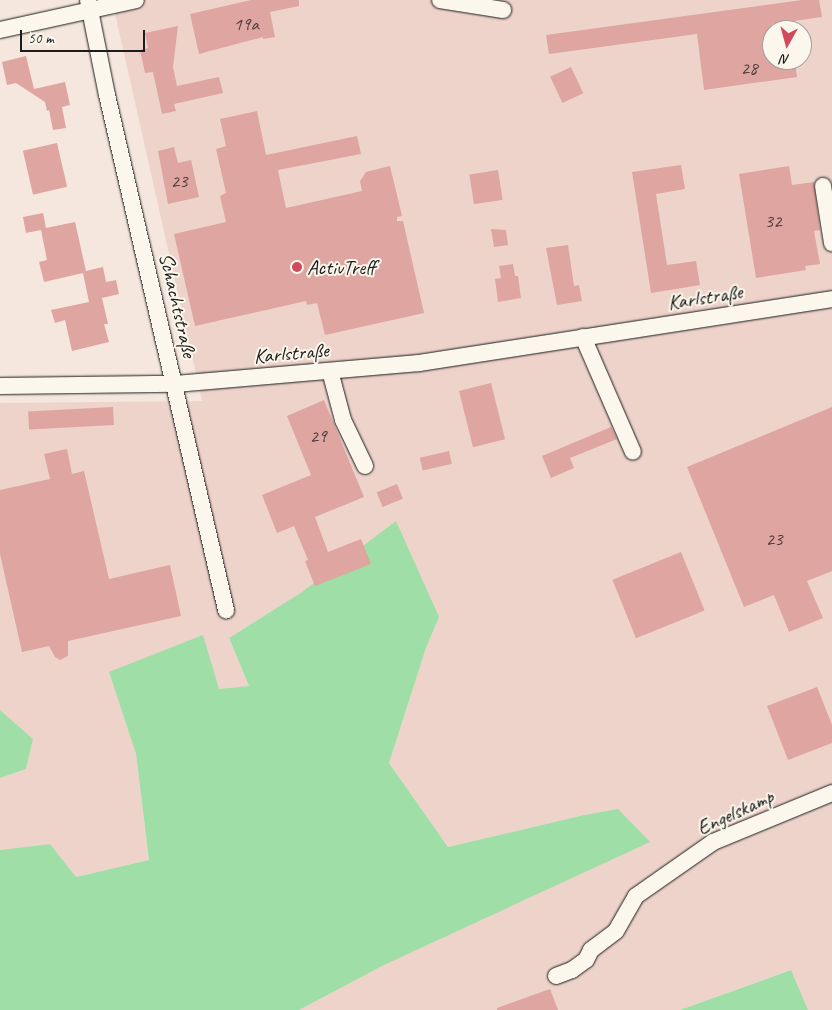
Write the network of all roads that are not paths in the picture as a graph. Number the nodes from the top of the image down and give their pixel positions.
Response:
1 (136, 0) edge
2 (440, 0) edge
3 (90, 5) edge
4 (503, 10) dead end
5 (0, 30) edge
6 (823, 186) dead end
7 (832, 243) edge
8 (832, 299) edge
9 (584, 337) junction
10 (330, 371) junction
11 (175, 384) junction
12 (0, 386) edge
13 (633, 452) dead end
14 (365, 466) dead end
15 (226, 610) dead end
16 (832, 793) edge
17 (556, 976) dead end

1 - 3 street
2 - 4 street
3 - 5 street
3 - 11 street, Schachtstraße
6 - 7 street
8 - 9 street, Karlstraße
9 - 10 street, Karlstraße
9 - 13 street
10 - 11 street, Karlstraße
10 - 14 street
11 - 12 street, Karlstraße
11 - 15 street, Schachtstraße
16 - 17 street, Engelskamp

